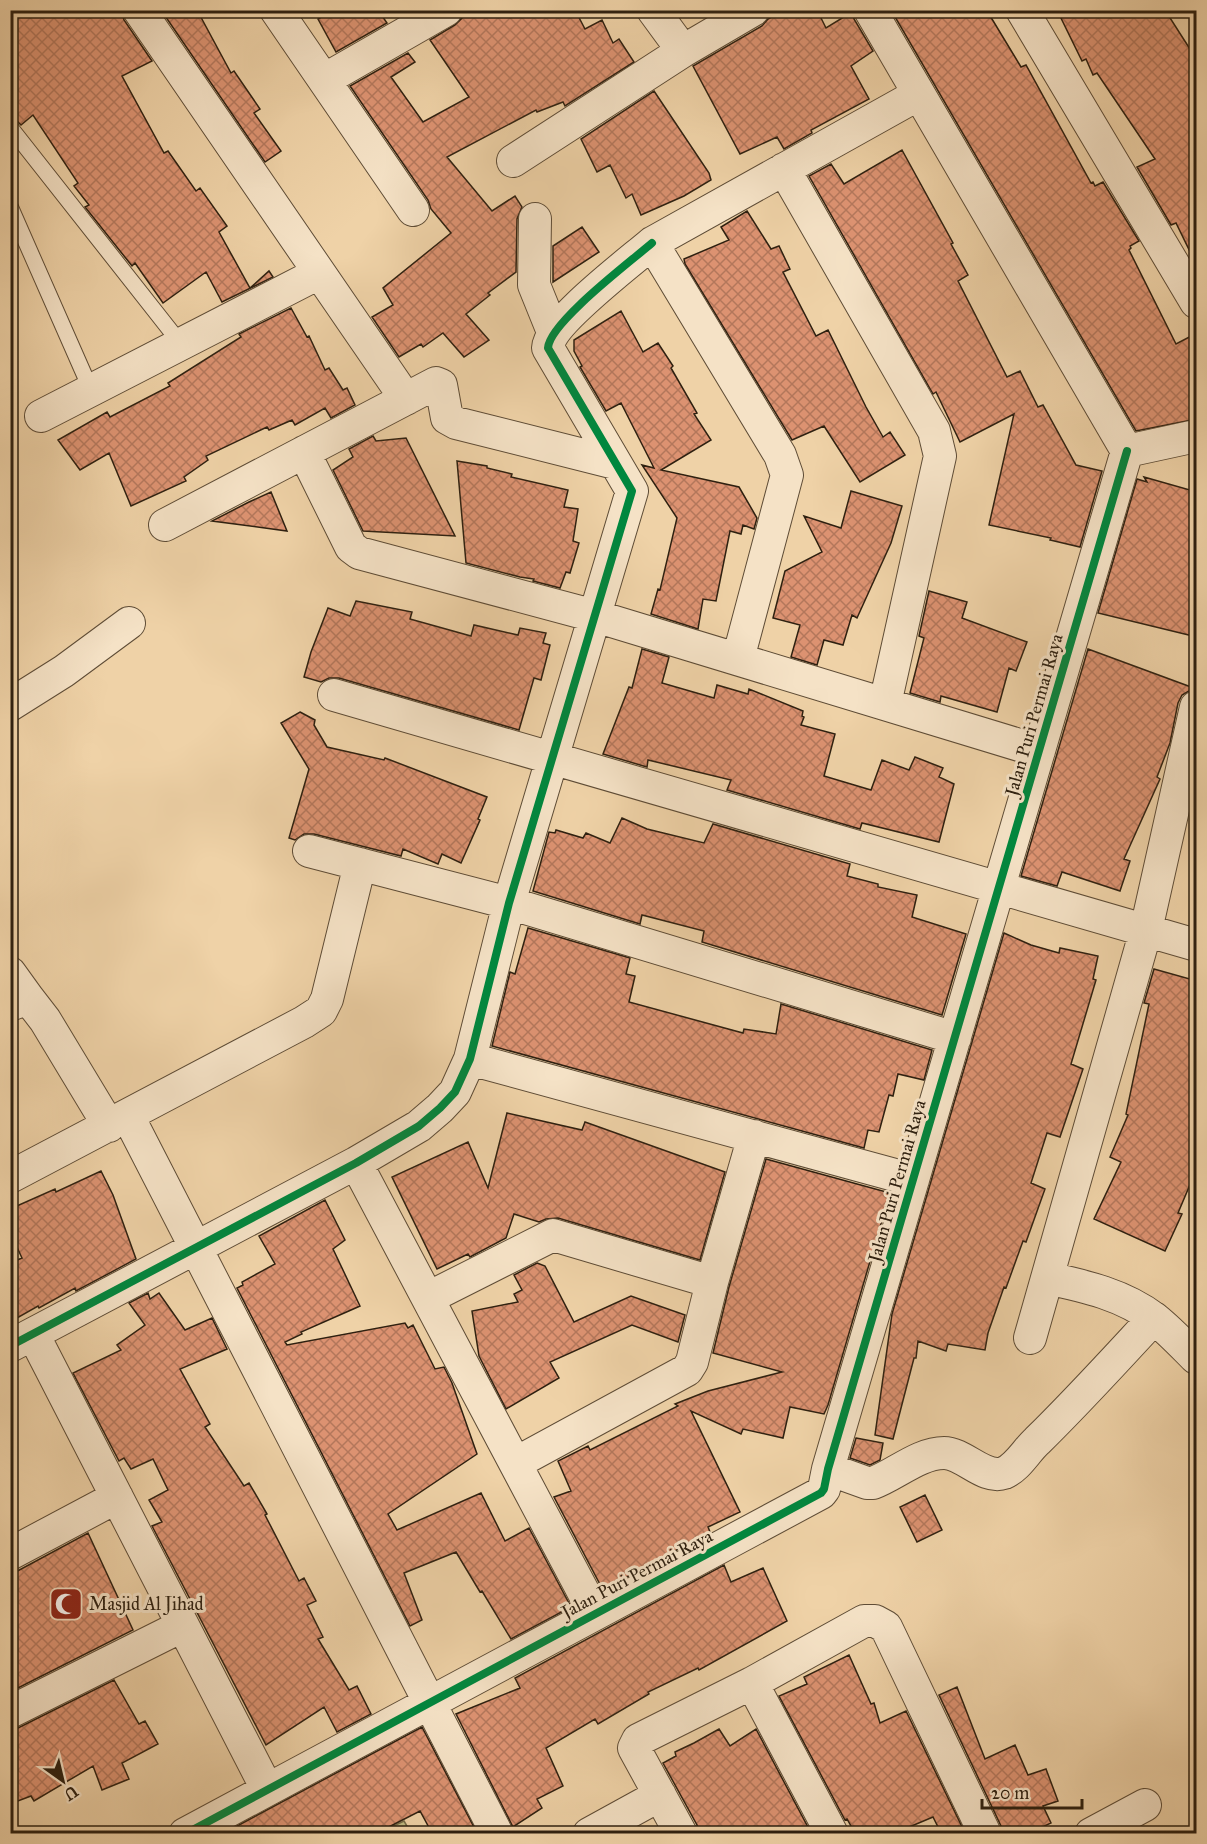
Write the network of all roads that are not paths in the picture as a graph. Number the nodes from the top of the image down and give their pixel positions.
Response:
1 (139, 10) edge
2 (276, 10) edge
3 (446, 10) edge
4 (653, 10) edge
5 (753, 10) edge
6 (870, 10) edge
7 (1022, 10) edge
8 (683, 51) junction
9 (324, 80) junction
10 (919, 94) junction
11 (10, 127) edge
12 (513, 161) dead end
13 (784, 169) junction
14 (10, 206) edge
15 (413, 210) dead end
16 (535, 219) dead end
17 (652, 243) junction
18 (320, 273) junction
19 (1197, 302) edge
20 (554, 332) junction
21 (181, 344) junction
22 (91, 390) junction
23 (406, 399) junction
24 (41, 416) dead end
25 (1197, 436) edge
26 (1127, 451) junction
27 (304, 452) junction
28 (615, 463) junction
29 (165, 525) dead end
30 (595, 616) junction
31 (129, 623) dead end
32 (738, 659) junction
33 (334, 695) dead end
34 (885, 704) junction
35 (10, 705) edge
36 (1197, 707) edge
37 (1039, 751) junction
38 (552, 759) junction
39 (309, 850) dead end
40 (360, 864) junction
41 (999, 888) junction
42 (509, 903) junction
43 (1146, 930) junction
44 (1197, 945) edge
45 (16, 992) edge
46 (955, 1038) junction
47 (470, 1059) junction
48 (119, 1121) junction
49 (754, 1136) junction
50 (356, 1163) junction
51 (10, 1178) edge
52 (914, 1179) junction
53 (197, 1248) junction
54 (1047, 1278) junction
55 (712, 1282) junction
56 (428, 1298) junction
57 (1154, 1318) junction
58 (1030, 1338) dead end
59 (22, 1340) edge
60 (1197, 1358) edge
61 (516, 1463) junction
62 (828, 1469) junction
63 (117, 1497) junction
64 (10, 1554) edge
65 (595, 1614) junction
66 (182, 1626) junction
67 (752, 1683) junction
68 (429, 1702) junction
69 (10, 1712) edge
70 (267, 1789) junction
71 (660, 1795) junction
72 (1145, 1805) dead end
73 (185, 1833) edge
74 (497, 1833) edge
75 (589, 1833) edge
76 (681, 1833) edge
77 (832, 1833) edge
78 (985, 1833) edge
79 (1091, 1833) edge

1 - 18 street
2 - 9 street
3 - 9 street
4 - 8 street
5 - 8 street
6 - 10 street
7 - 19 street
8 - 12 street
9 - 15 street
10 - 13 street
10 - 26 street
11 - 21 lane
13 - 17 street
13 - 34 street
14 - 22 lane
16 - 20 street
17 - 20 street
17 - 32 street
18 - 21 street
18 - 23 street
20 - 28 street
21 - 22 street
22 - 24 street
23 - 27 street
23 - 28 street
25 - 26 street
26 - 37 street, Jalan Puri Permai Raya
27 - 29 street
27 - 30 street
28 - 30 street
30 - 32 street
30 - 38 street
31 - 35 street
32 - 34 street
33 - 38 street
34 - 37 street
36 - 43 street
37 - 41 street, Jalan Puri Permai Raya
38 - 41 street
38 - 42 street
39 - 40 street
40 - 42 street
40 - 48 street
41 - 43 street
41 - 46 street, Jalan Puri Permai Raya
42 - 46 street
42 - 47 street
43 - 44 street
43 - 54 street
45 - 48 street
46 - 52 street, Jalan Puri Permai Raya
47 - 49 street
47 - 50 street
48 - 51 street
48 - 53 street
49 - 52 street
49 - 55 street
50 - 53 street
50 - 56 street
52 - 62 street, Jalan Puri Permai Raya
53 - 59 street
53 - 68 street
54 - 57 street
54 - 58 street
55 - 56 street
55 - 61 street
56 - 61 street
57 - 60 street
57 - 62 street
59 - 63 street
61 - 65 street
62 - 65 street, Jalan Puri Permai Raya
63 - 64 street
63 - 66 street
65 - 68 street, Jalan Puri Permai Raya
66 - 69 street
66 - 70 street
67 - 71 street
67 - 77 street
67 - 78 street
68 - 70 street, Jalan Puri Permai Raya
68 - 74 street
70 - 73 street, Jalan Puri Permai Raya
71 - 75 street
71 - 76 street
72 - 79 street

